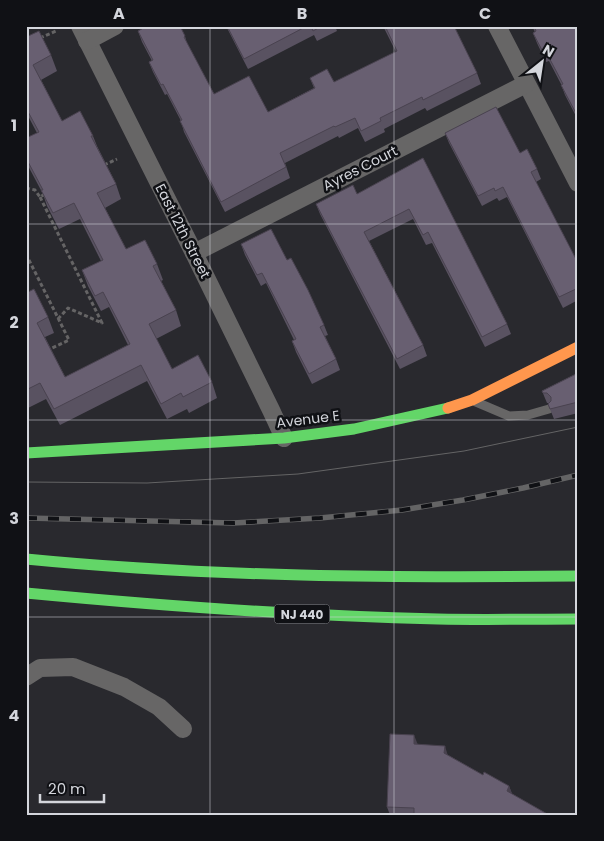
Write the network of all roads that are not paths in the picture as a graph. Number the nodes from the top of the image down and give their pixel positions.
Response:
1 (115, 26) edge
2 (497, 26) edge
3 (83, 34) edge
4 (526, 84) junction
5 (578, 183) edge
6 (194, 253) junction
7 (578, 347) edge
8 (472, 400) junction
9 (549, 409) edge
10 (284, 438) junction
11 (26, 454) edge
12 (26, 559) edge
13 (578, 576) edge
14 (26, 593) edge
15 (578, 619) edge
16 (26, 677) edge
17 (183, 729) dead end

1 - 3 street
2 - 4 street
3 - 6 street, East 12th Street
4 - 5 street
4 - 6 street, Ayres Court
6 - 10 street, East 12th Street
7 - 8 main road, Avenue E
8 - 9 lane
8 - 10 main road, Avenue E
10 - 11 main road, Avenue E
12 - 13 main road
14 - 15 main road, NJ 440
16 - 17 street

